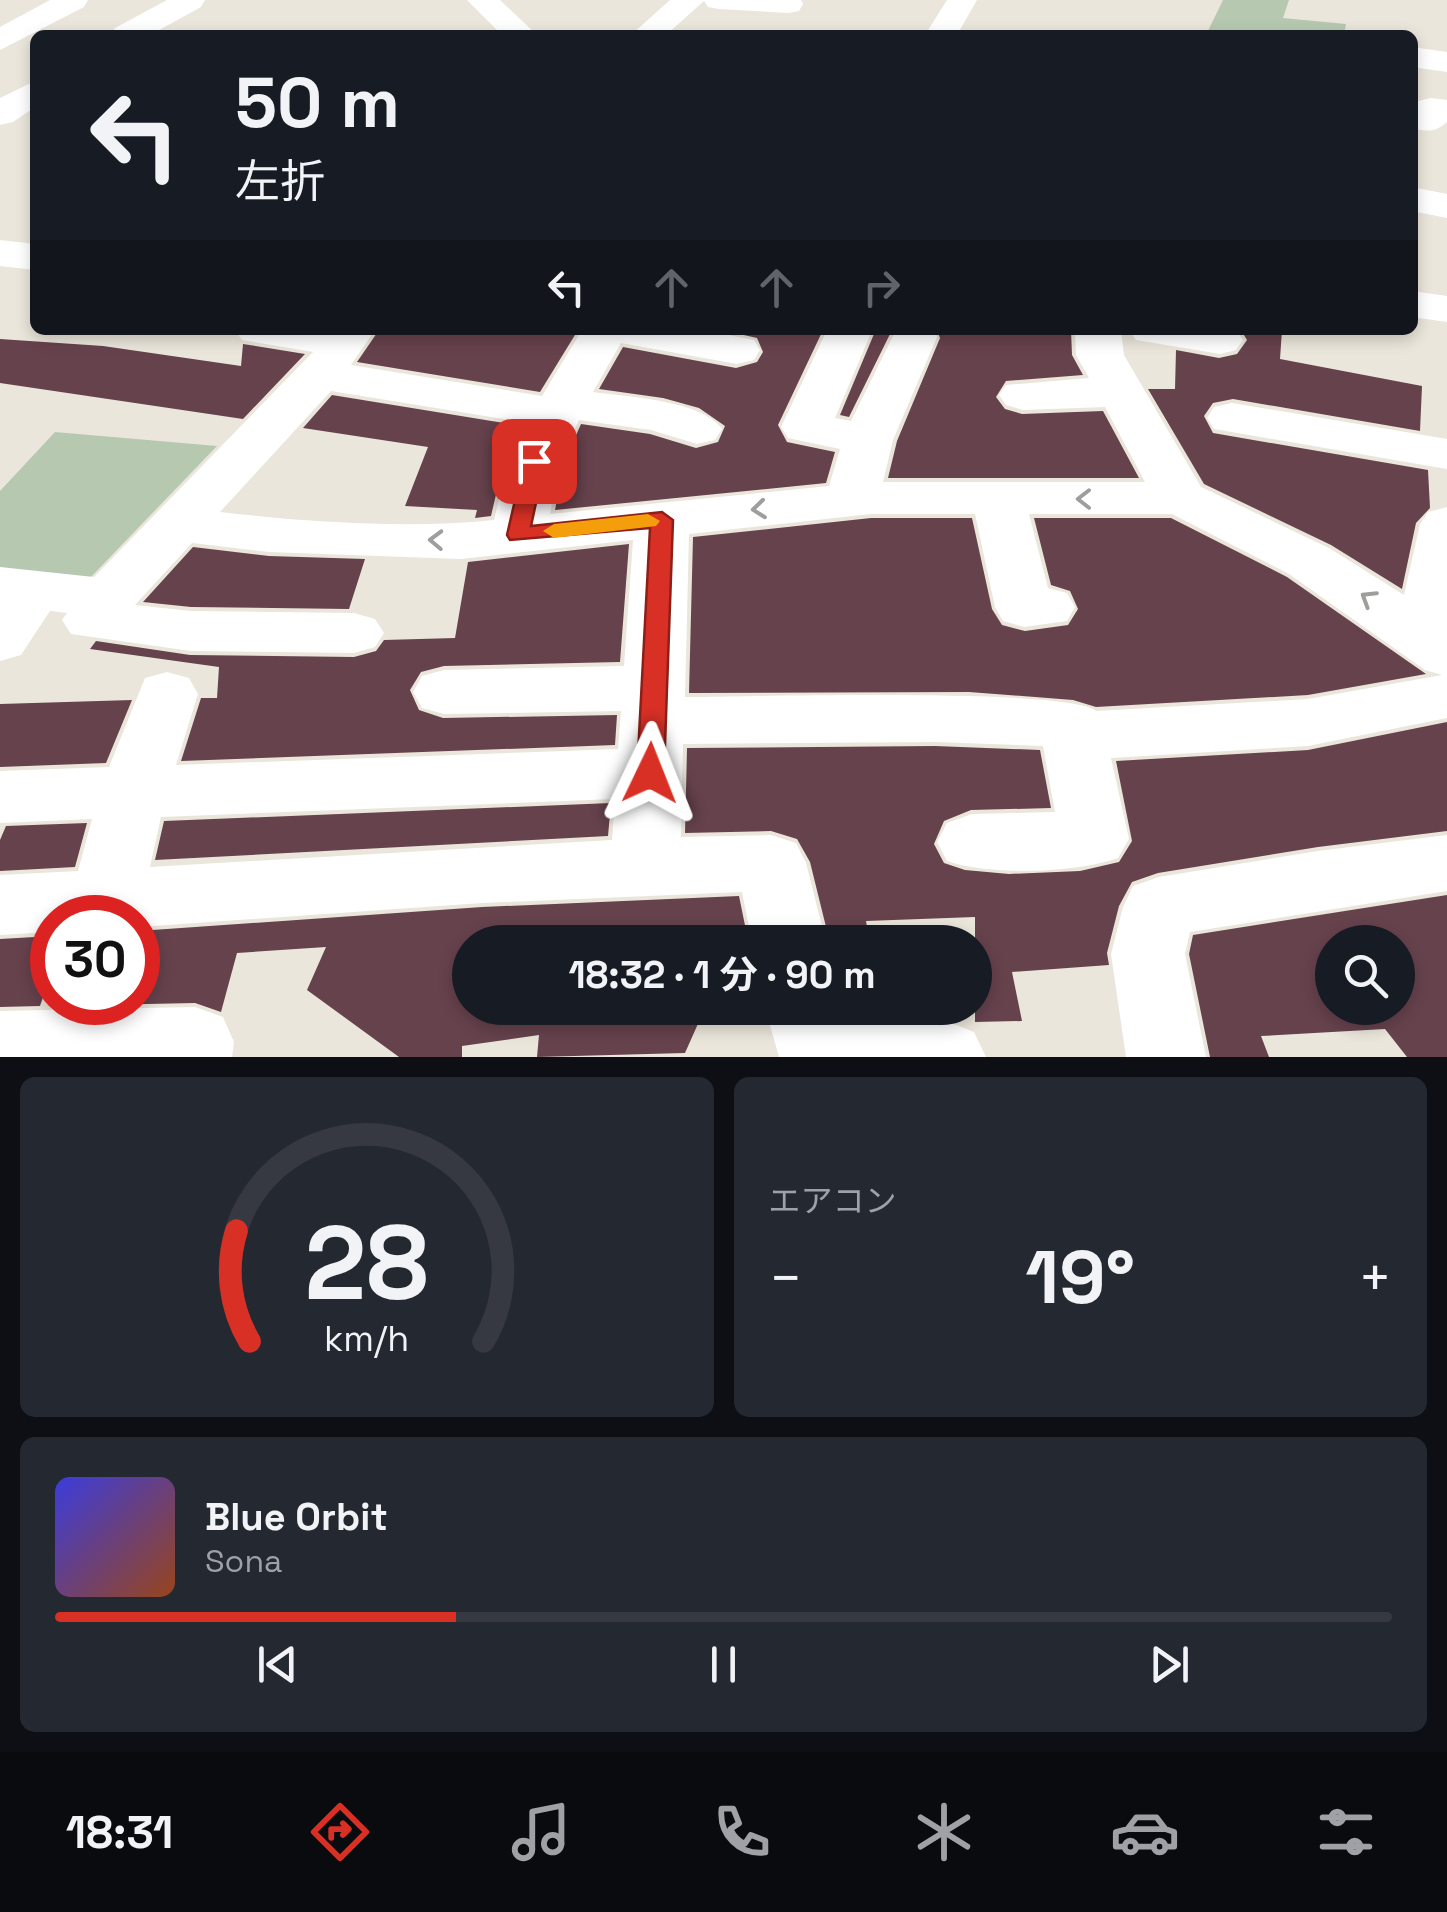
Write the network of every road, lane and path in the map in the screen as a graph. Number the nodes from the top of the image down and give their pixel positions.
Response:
1 (74, 0) edge
2 (190, 0) edge
3 (482, 0) edge
4 (689, 0) edge
5 (718, 0) edge
6 (962, 0) edge
7 (789, 2) edge
8 (135, 30) edge
9 (516, 30) edge
10 (653, 30) edge
11 (781, 30) edge
12 (945, 30) edge
13 (4, 36) edge
14 (1418, 58) edge
15 (1447, 62) edge
16 (0, 79) edge
17 (30, 86) edge
18 (30, 91) edge
19 (0, 114) edge
20 (1418, 200) edge
21 (1447, 206) edge
22 (0, 253) edge
23 (30, 256) edge
24 (1418, 305) edge
25 (1447, 310) edge
26 (279, 335) edge
27 (602, 335) edge
28 (653, 335) edge
29 (847, 335) edge
30 (1098, 335) edge
31 (1186, 335) edge
32 (914, 337) dead end
33 (1220, 340) dead end
34 (338, 349) edge
35 (736, 350) dead end
36 (1120, 392) junction
37 (1022, 395) dead end
38 (559, 408) junction
39 (1232, 418) dead end
40 (697, 428) dead end
41 (868, 440) junction
42 (1447, 454) edge
43 (1181, 498) junction
44 (998, 499) junction
45 (852, 500) junction
46 (662, 520) junction
47 (176, 524) junction
48 (1447, 524) edge
49 (518, 535) junction
50 (17, 588) edge
51 (108, 598) junction
52 (1046, 608) dead end
53 (354, 633) dead end
54 (0, 640) edge
55 (1440, 663) edge
56 (444, 692) dead end
57 (167, 694) dead end
58 (652, 728) junction
59 (1073, 736) junction
60 (133, 795) junction
61 (0, 798) edge
62 (972, 842) dead end
63 (1447, 863) edge
64 (645, 865) junction
65 (108, 895) edge
66 (160, 903) edge
67 (0, 905) edge
68 (30, 906) edge
69 (785, 925) edge
70 (808, 1025) edge
71 (42, 1032) edge
72 (192, 1057) edge
73 (946, 1057) edge
74 (1166, 1057) edge

1 - 13 street
2 - 8 street
3 - 9 street
4 - 10 street
5 - 7 street
6 - 12 street
7 - 11 street
14 - 15 street
16 - 17 street
18 - 19 street
20 - 21 street
22 - 23 street
24 - 25 street
26 - 34 street
27 - 38 street
28 - 35 street
29 - 41 street
30 - 36 street
31 - 33 street
32 - 41 street
34 - 38 street
34 - 47 street
36 - 37 street
36 - 43 street
38 - 40 street
38 - 49 street
39 - 42 street
41 - 45 street
43 -> 44 street
55 -> 43 street
44 - 45 street
44 - 52 street
45 -> 46 street
46 - 49 street
46 - 58 street
49 -> 47 street
47 - 51 street
48 - 55 street
50 - 51 street
50 - 54 street
51 - 53 street
55 - 59 street
56 - 58 street
57 - 60 street
58 - 59 street
58 - 60 street
58 - 64 street
59 - 62 street
60 - 61 street
60 - 65 street
63 - 74 street
64 - 66 street
64 - 69 street
67 - 68 street
70 - 73 street
71 - 72 street

